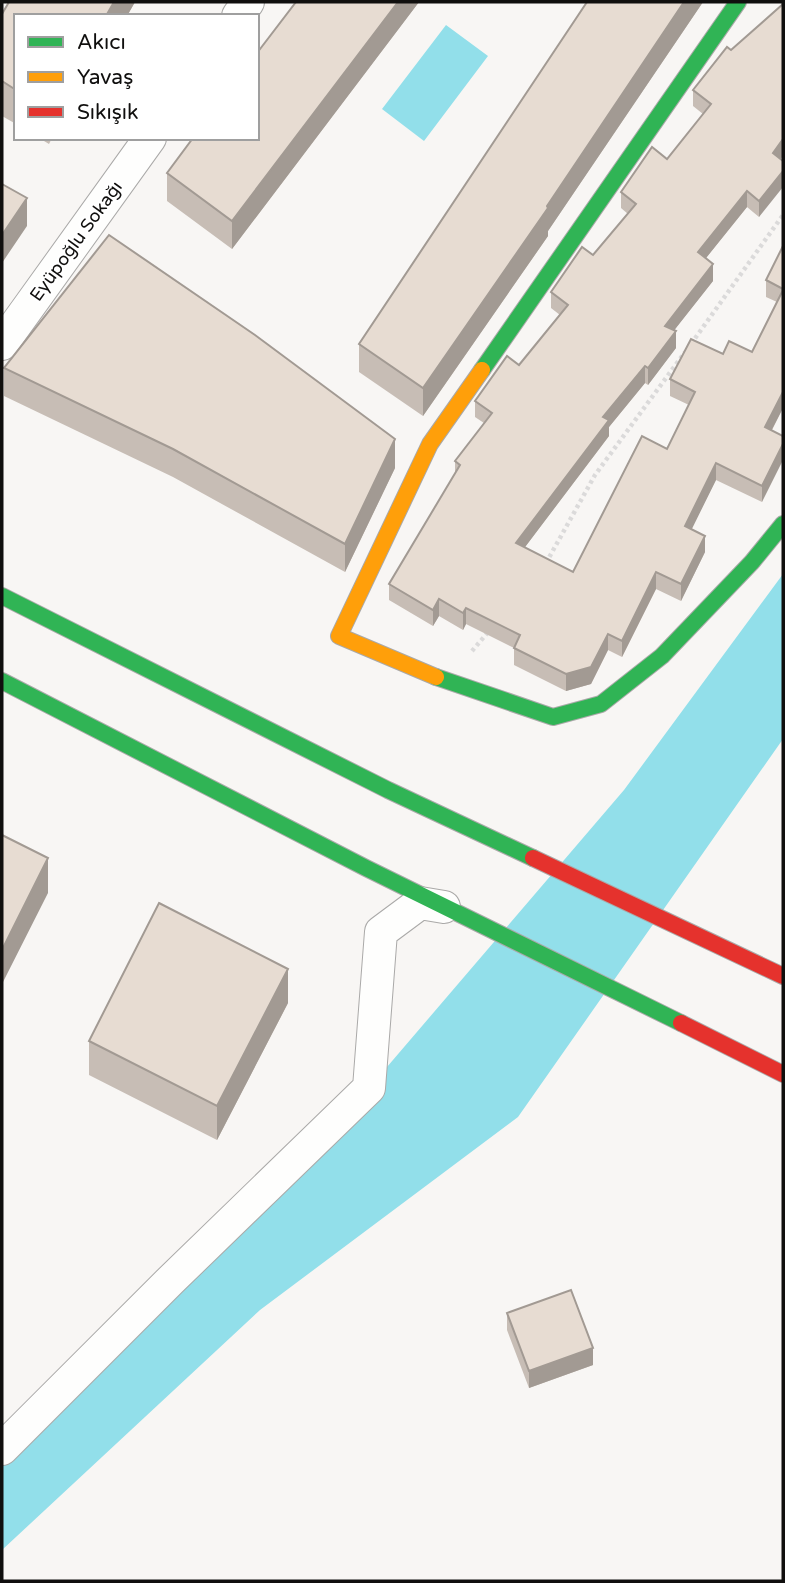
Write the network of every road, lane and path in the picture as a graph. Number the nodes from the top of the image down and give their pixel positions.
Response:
1 (738, 2) edge
2 (149, 140) edge
3 (783, 215) edge
4 (2, 344) edge
5 (783, 524) edge
6 (540, 572) edge
7 (2, 582) edge
8 (2, 596) edge
9 (36, 613) junction
10 (496, 623) edge
11 (2, 681) edge
12 (445, 681) junction
13 (444, 907) junction
14 (783, 976) edge
15 (783, 1074) edge
16 (2, 1449) edge

1 - 12 main road
2 - 4 street, Eyüpoğlu Sokağı
3 - 6 path
5 - 12 main road
7 - 9 main road
8 - 9 main road
9 - 14 main road
10 - 12 path
11 - 13 main road
13 - 15 main road
13 - 16 street

